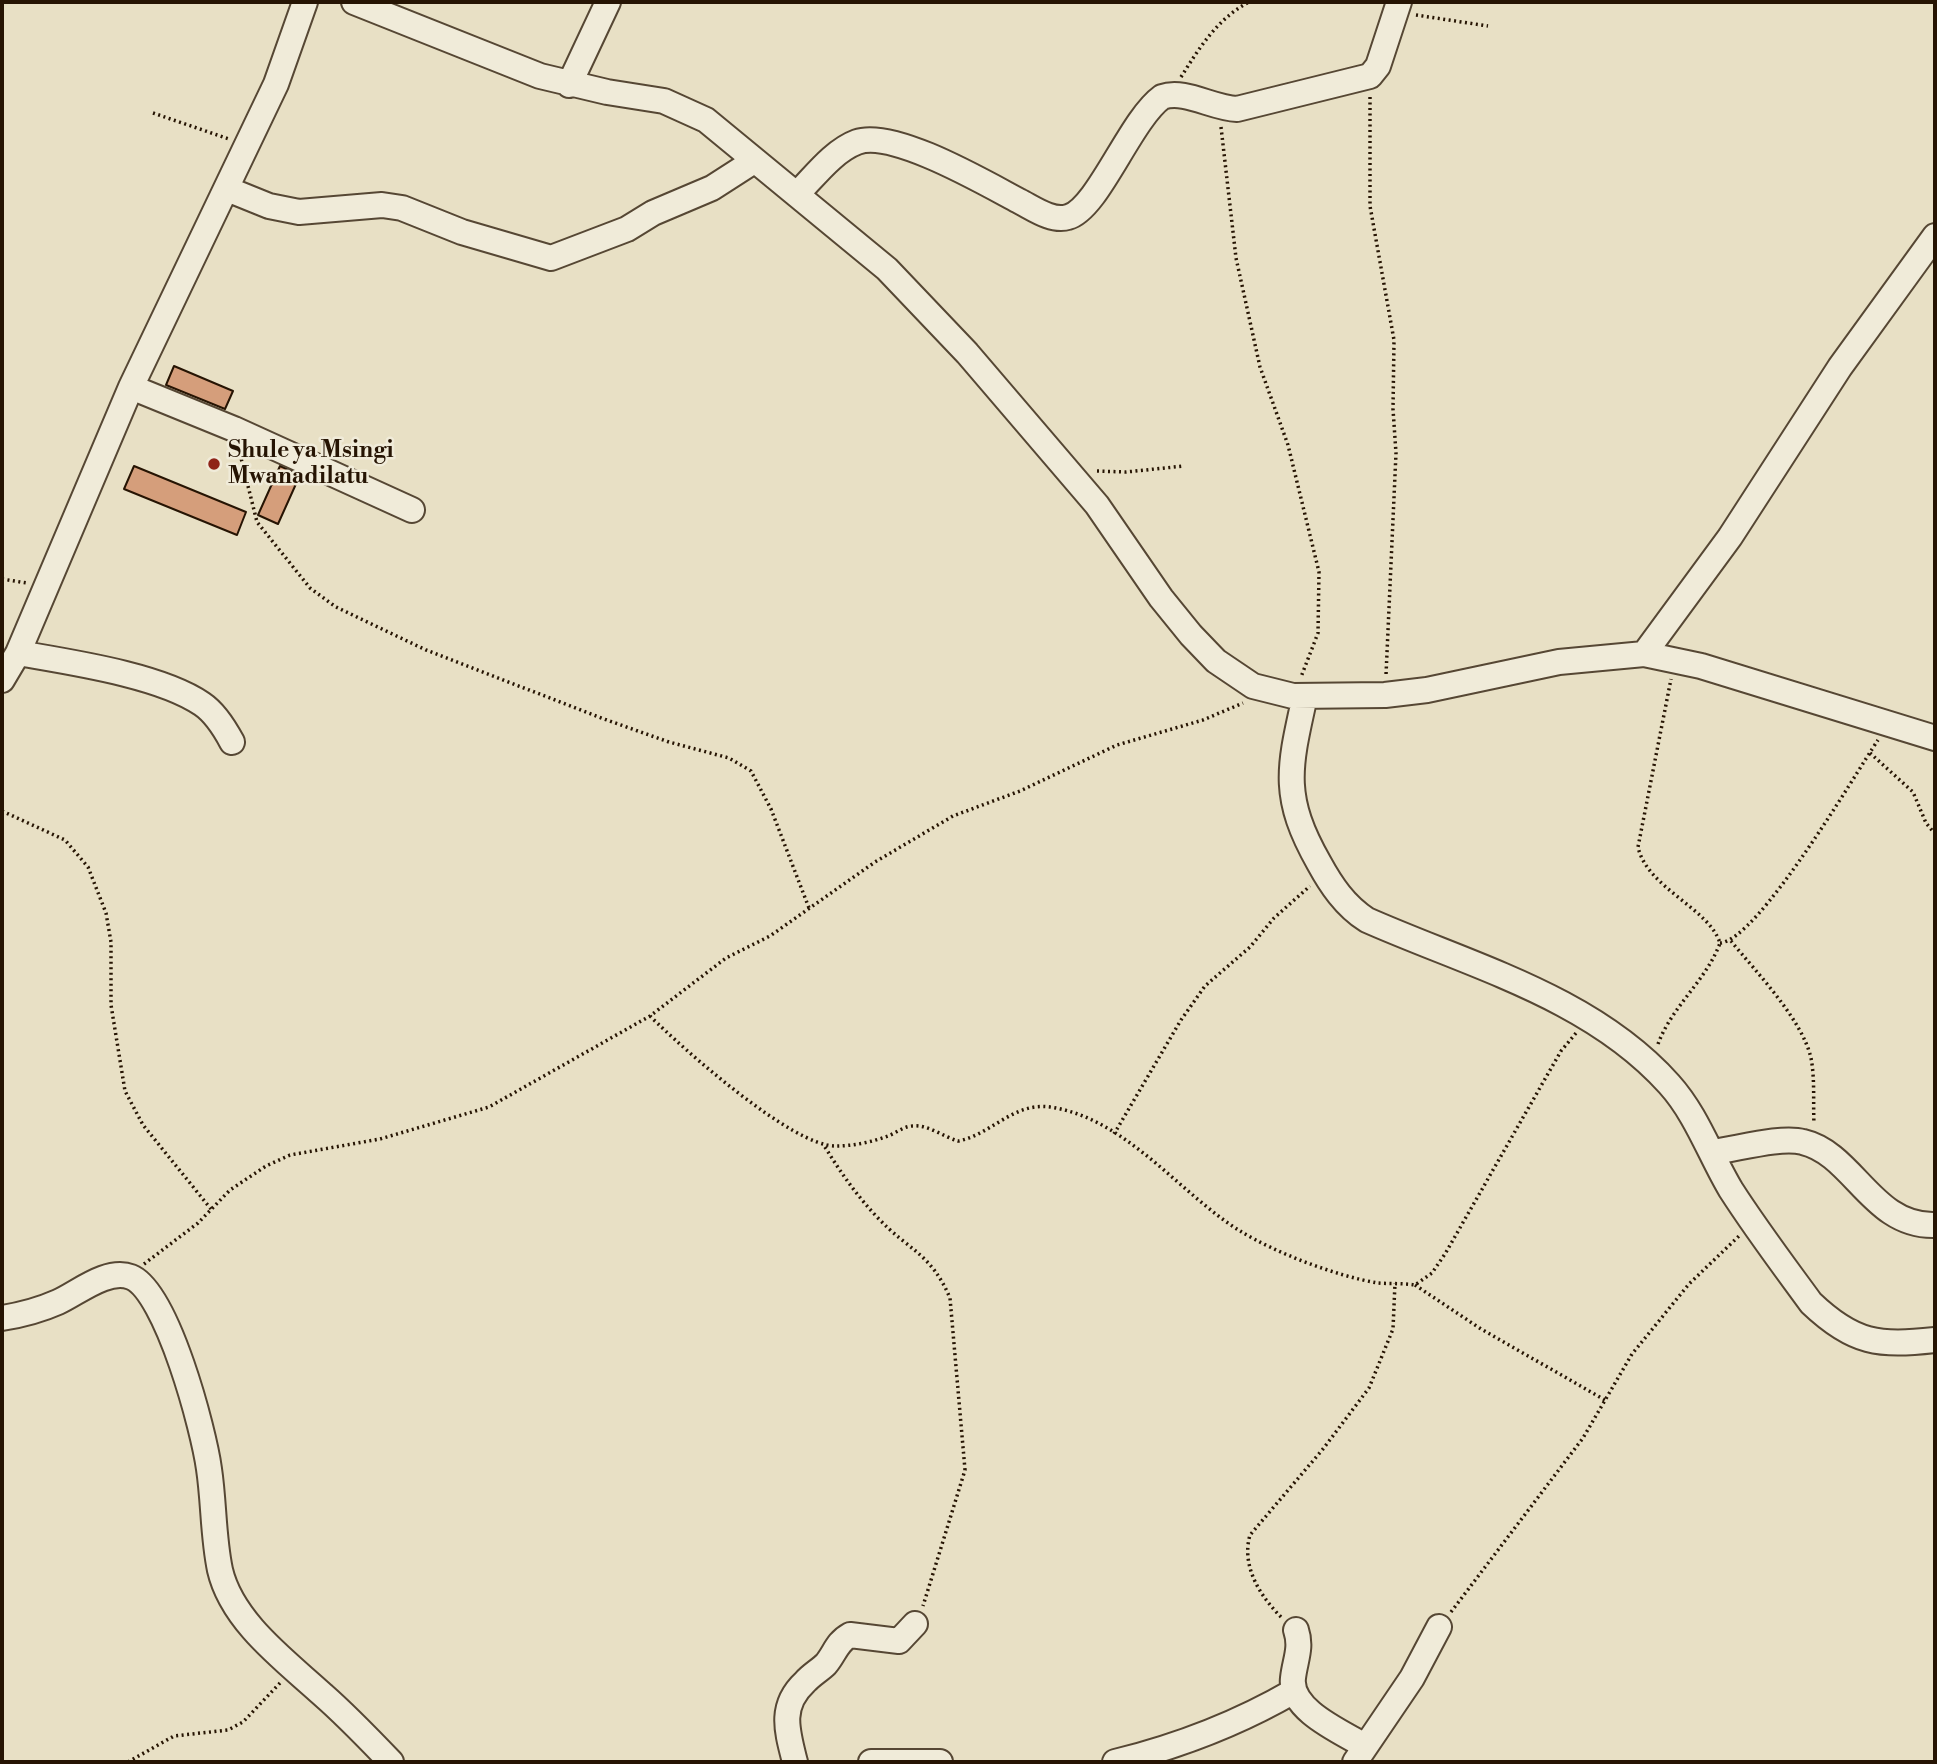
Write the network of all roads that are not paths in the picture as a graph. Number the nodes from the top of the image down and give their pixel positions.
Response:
1 (305, 2) edge
2 (354, 2) edge
3 (608, 2) edge
4 (1398, 7) edge
5 (569, 85) junction
6 (754, 161) junction
7 (227, 189) junction
8 (797, 194) junction
9 (1935, 236) edge
10 (131, 387) junction
11 (412, 510) dead end
12 (18, 653) junction
13 (1644, 654) junction
14 (2, 680) edge
15 (1290, 694) junction
16 (1935, 738) edge
17 (232, 742) dead end
18 (1713, 1152) junction
19 (1935, 1225) edge
20 (2, 1318) edge
21 (1935, 1340) edge
22 (915, 1624) road end
23 (1439, 1628) road end
24 (1296, 1630) road end
25 (1294, 1691) junction
26 (1360, 1754) edge
27 (391, 1762) edge
28 (796, 1762) edge
29 (871, 1762) edge
30 (940, 1762) edge
31 (1115, 1762) edge

1 - 7 street
2 - 5 street
3 - 5 street
4 - 8 street
5 - 6 street
6 - 7 street
6 - 8 street
7 - 10 street
8 - 15 street
9 - 13 street
10 - 11 street
10 - 12 street
12 - 14 street
12 - 17 street
13 - 15 street
13 - 16 street
15 - 18 street
18 - 19 street
18 - 21 street
20 - 27 street
22 - 28 street
23 - 26 street
24 - 25 street
25 - 26 street
25 - 31 street
29 - 30 street

